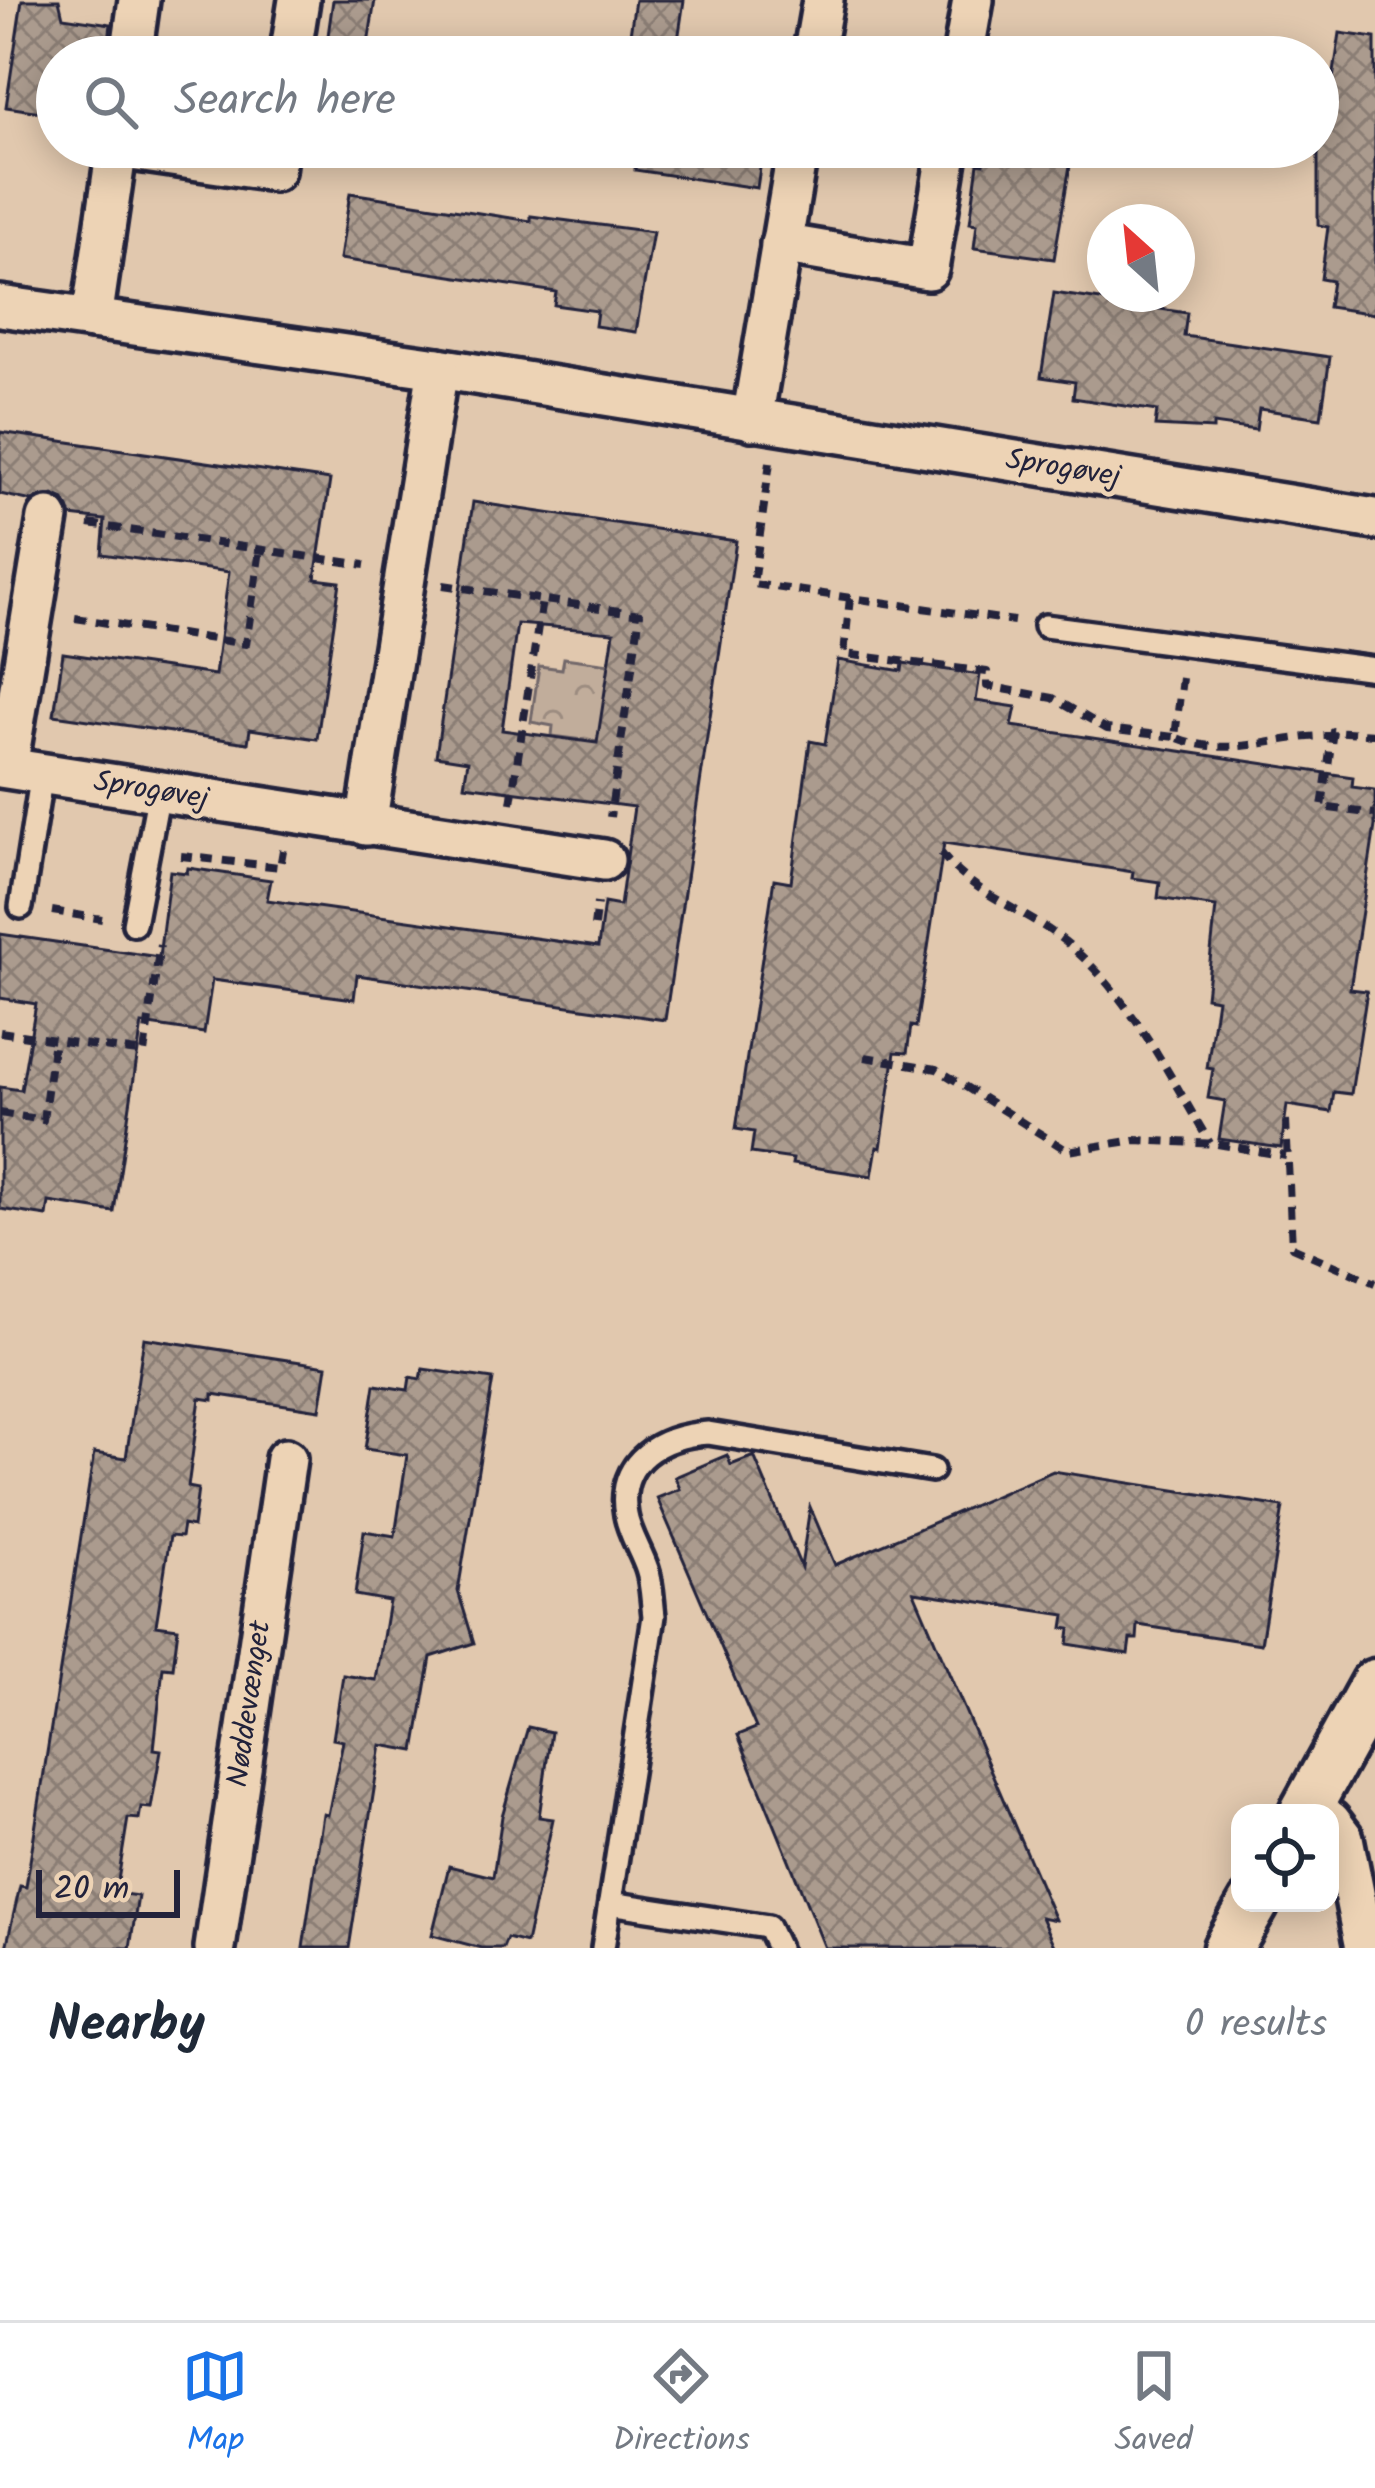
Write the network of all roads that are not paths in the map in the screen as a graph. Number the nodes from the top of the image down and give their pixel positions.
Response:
1 (139, 0) edge
2 (299, 0) edge
3 (823, 0) edge
4 (973, 0) edge
5 (134, 36) edge
6 (293, 36) edge
7 (817, 36) edge
8 (967, 36) edge
9 (114, 168) edge
10 (795, 168) edge
11 (945, 168) edge
12 (782, 244) junction
13 (0, 306) edge
14 (92, 319) junction
15 (438, 368) junction
16 (752, 419) junction
17 (48, 518) dead end
18 (1375, 519) edge
19 (1046, 626) road end
20 (1375, 669) edge
21 (16, 769) edge
22 (171, 794) junction
23 (366, 825) junction
24 (604, 860) dead end
25 (21, 907) road end
26 (134, 924) road end
27 (286, 1460) dead end
28 (932, 1470) dead end
29 (1375, 1684) edge
30 (1321, 1804) edge
31 (1339, 1834) edge
32 (610, 1903) junction
33 (1248, 1912) edge
34 (215, 1948) edge
35 (603, 1948) edge
36 (778, 1948) edge
37 (1228, 1948) edge
38 (1365, 1948) edge

1 - 5 street
2 - 6 street
3 - 7 street
4 - 8 street
9 - 14 street
10 - 12 street
11 - 12 street
12 - 16 street
13 - 14 street, Sprogøvej
14 - 15 street, Sprogøvej
15 - 16 street, Sprogøvej
15 - 23 street
16 - 18 street, Sprogøvej
17 - 21 street
19 - 20 lane
21 - 22 street, Sprogøvej
21 - 25 lane
22 - 23 street, Sprogøvej
22 - 26 lane
23 - 24 street, Sprogøvej
27 - 34 street, Nøddevænget
28 - 32 lane
29 - 30 street
31 - 38 street
32 - 35 lane
32 - 36 lane
33 - 37 street

